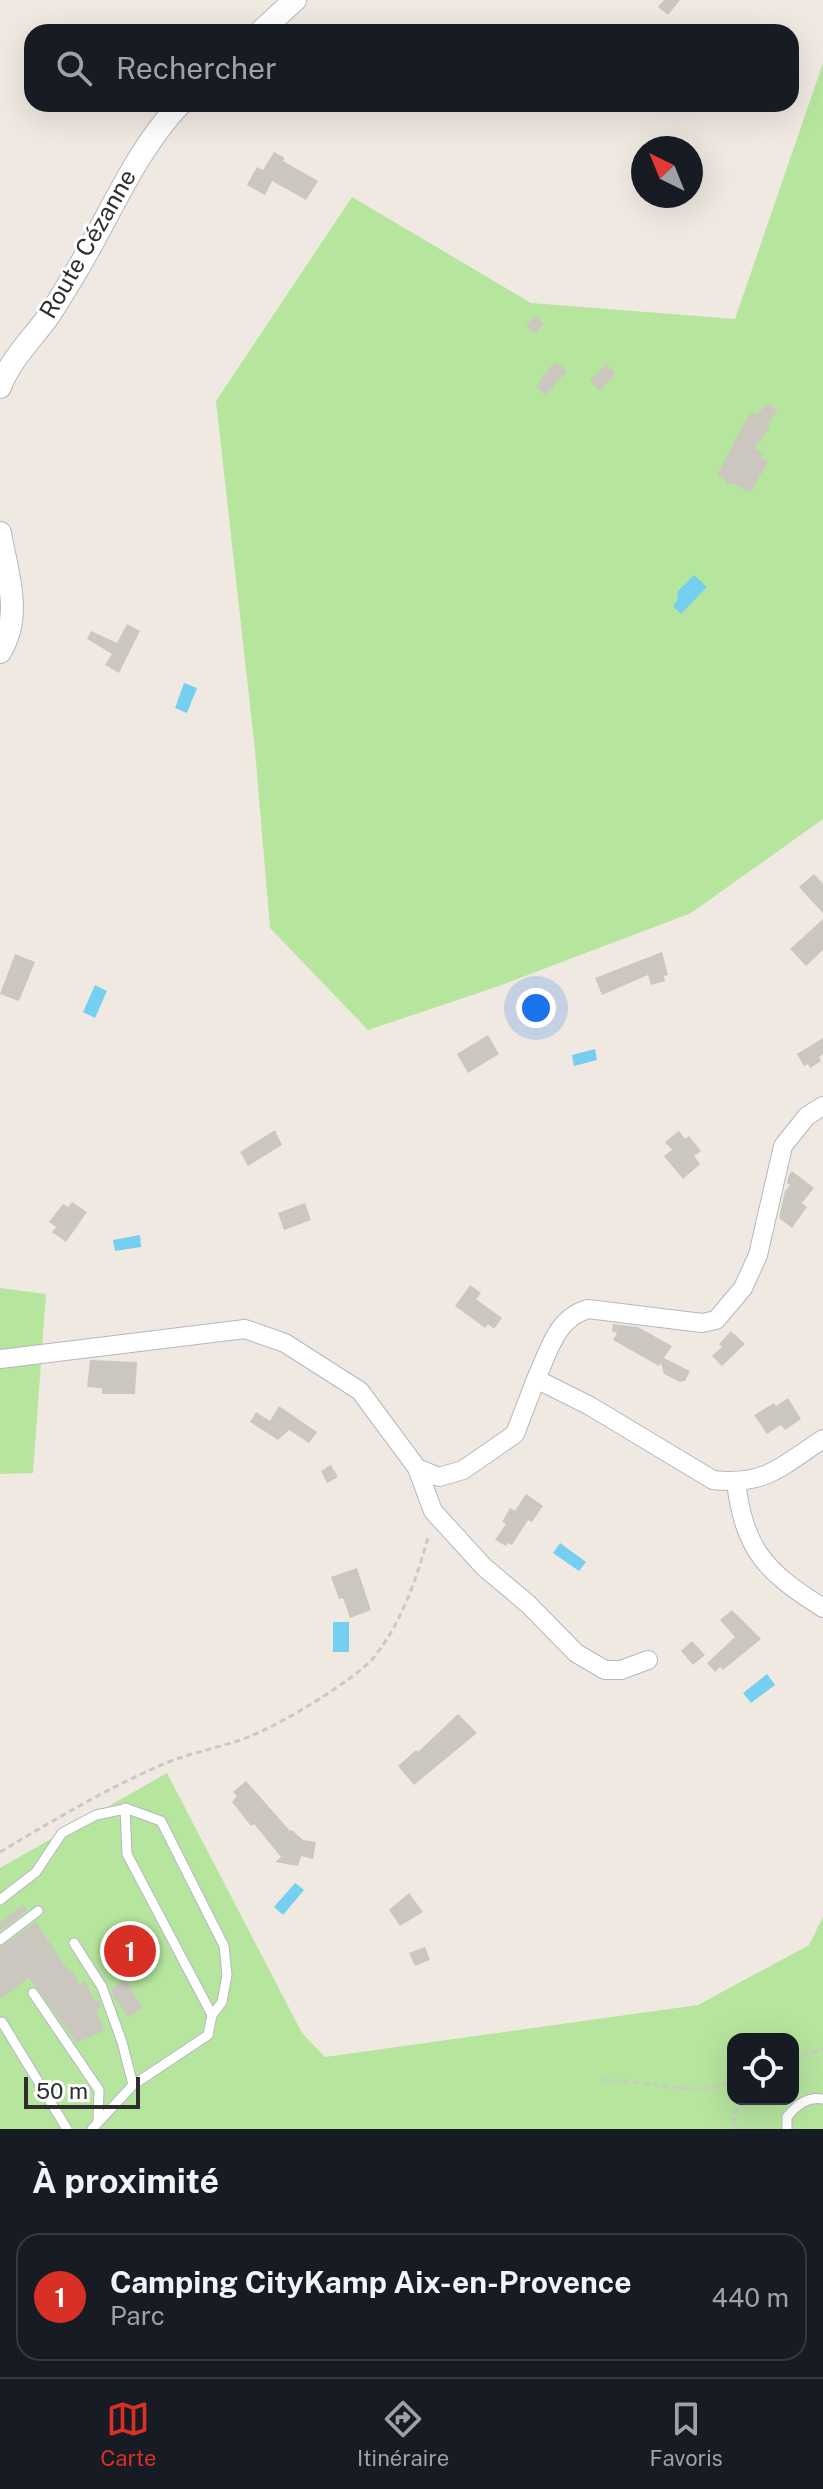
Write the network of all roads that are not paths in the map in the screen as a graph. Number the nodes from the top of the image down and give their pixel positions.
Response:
1 (295, 0) edge
2 (269, 24) edge
3 (172, 112) edge
4 (0, 387) edge
5 (0, 533) edge
6 (0, 652) edge
7 (823, 1106) edge
8 (0, 1359) edge
9 (536, 1379) junction
10 (823, 1439) edge
11 (417, 1468) junction
12 (736, 1483) junction
13 (823, 1608) edge
14 (648, 1660) dead end
15 (125, 1809) junction
16 (0, 1900) edge
17 (38, 1911) dead end
18 (0, 1940) edge
19 (74, 1943) dead end
20 (33, 1993) dead end
21 (212, 2015) junction
22 (2, 2022) edge
23 (133, 2085) junction
24 (823, 2099) edge
25 (95, 2124) edge
26 (67, 2129) edge
27 (787, 2129) edge

1 - 2 street
3 - 4 street, Route Cézanne
5 - 6 street
7 - 9 street
8 - 11 street
9 - 11 street
9 - 12 street
10 - 12 street
11 - 14 street
12 - 13 street
15 - 16 lane
15 - 21 lane
15 - 21 lane
17 - 18 lane
19 - 23 lane
20 - 25 lane
21 - 23 lane
22 - 26 lane
23 - 25 lane
24 - 27 lane

